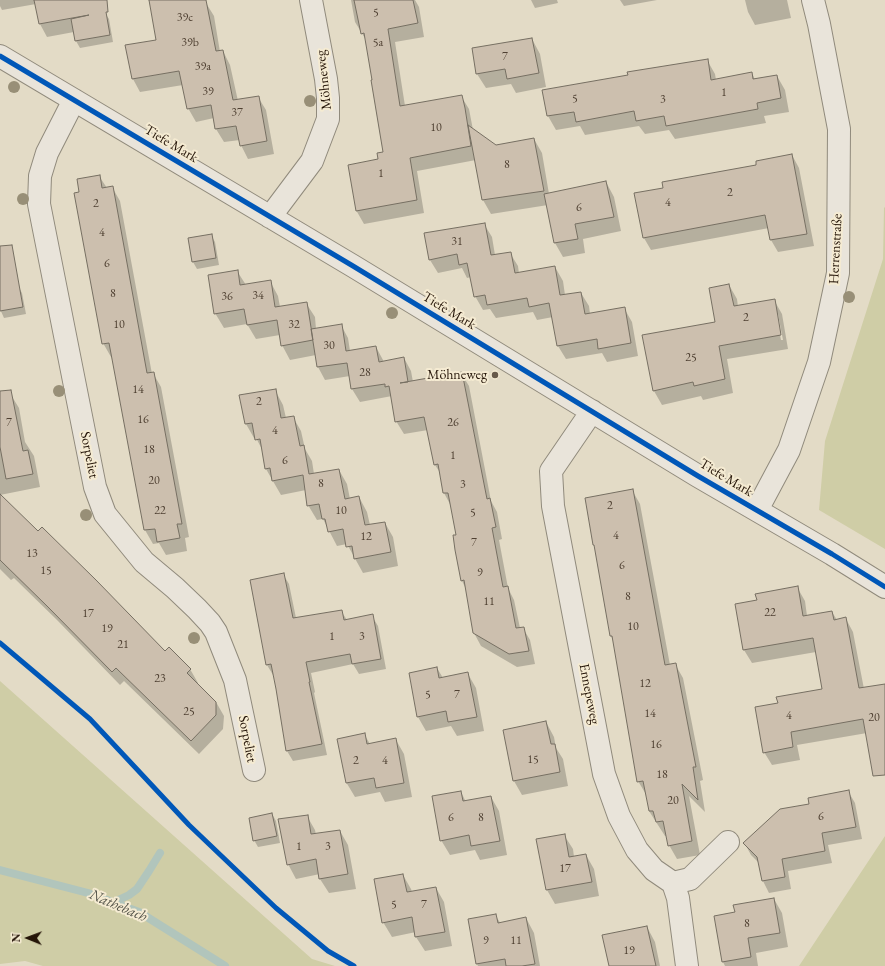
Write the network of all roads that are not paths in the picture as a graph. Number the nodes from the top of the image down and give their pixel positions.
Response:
1 (311, 0) edge
2 (812, 0) edge
3 (0, 56) edge
4 (74, 100) junction
5 (270, 217) junction
6 (592, 411) junction
7 (757, 510) junction
8 (885, 587) edge
9 (254, 770) dead end
10 (728, 842) dead end
11 (673, 884) junction
12 (688, 966) edge

1 - 5 street, Möhneweg
2 - 7 street, Herrenstraße
3 - 4 street, Tiefe Mark
4 - 5 street, Tiefe Mark
4 - 9 street, Sorpeliet
5 - 6 street, Tiefe Mark
6 - 7 street, Tiefe Mark
6 - 11 street, Ennepeweg
7 - 8 street, Tiefe Mark
10 - 11 street
11 - 12 street

